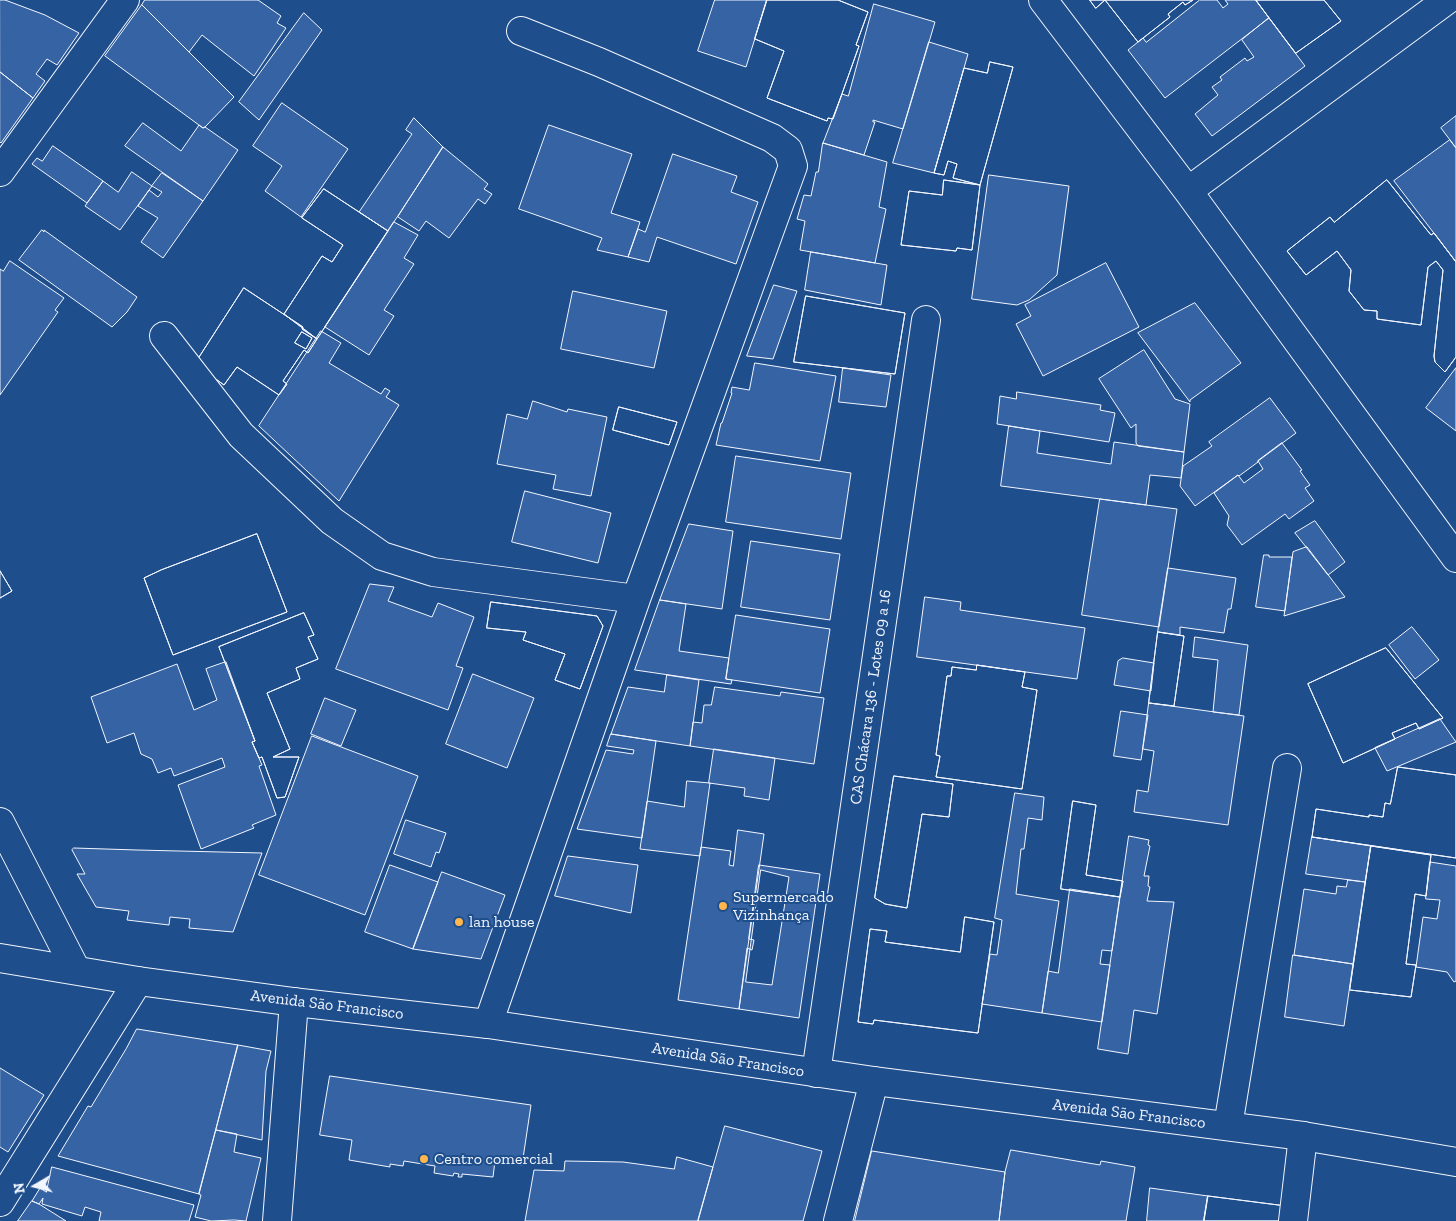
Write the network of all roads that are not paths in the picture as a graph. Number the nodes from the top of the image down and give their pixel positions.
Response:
1 (125, 0) edge
2 (1043, 0) edge
3 (1447, 0) edge
4 (521, 31) dead end
5 (0, 172) edge
6 (1188, 190) junction
7 (926, 320) dead end
8 (164, 336) dead end
9 (1456, 558) edge
10 (636, 598) junction
11 (1287, 768) dead end
12 (0, 822) edge
13 (0, 958) edge
14 (76, 970) junction
15 (138, 981) junction
16 (294, 1002) junction
17 (488, 1024) junction
18 (816, 1073) junction
19 (874, 1082) junction
20 (1228, 1126) junction
21 (1303, 1136) junction
22 (1456, 1162) edge
23 (0, 1202) edge
24 (277, 1221) edge
25 (838, 1221) edge
26 (1293, 1221) edge

1 - 5 street
2 - 6 street
3 - 6 street
4 - 10 street
6 - 9 street
7 - 18 street, CAS Chácara 136 - Lotes 09 a 16
8 - 10 street
10 - 17 street
11 - 20 street
12 - 14 street
13 - 14 street, Avenida São Francisco
14 - 15 street, Avenida São Francisco
15 - 16 street, Avenida São Francisco
15 - 23 street
16 - 17 street, Avenida São Francisco
16 - 24 street
17 - 18 street, Avenida São Francisco
18 - 19 street, Avenida São Francisco
19 - 20 street, Avenida São Francisco
19 - 25 street
20 - 21 street, Avenida São Francisco
21 - 22 street, Avenida São Francisco
21 - 26 street

